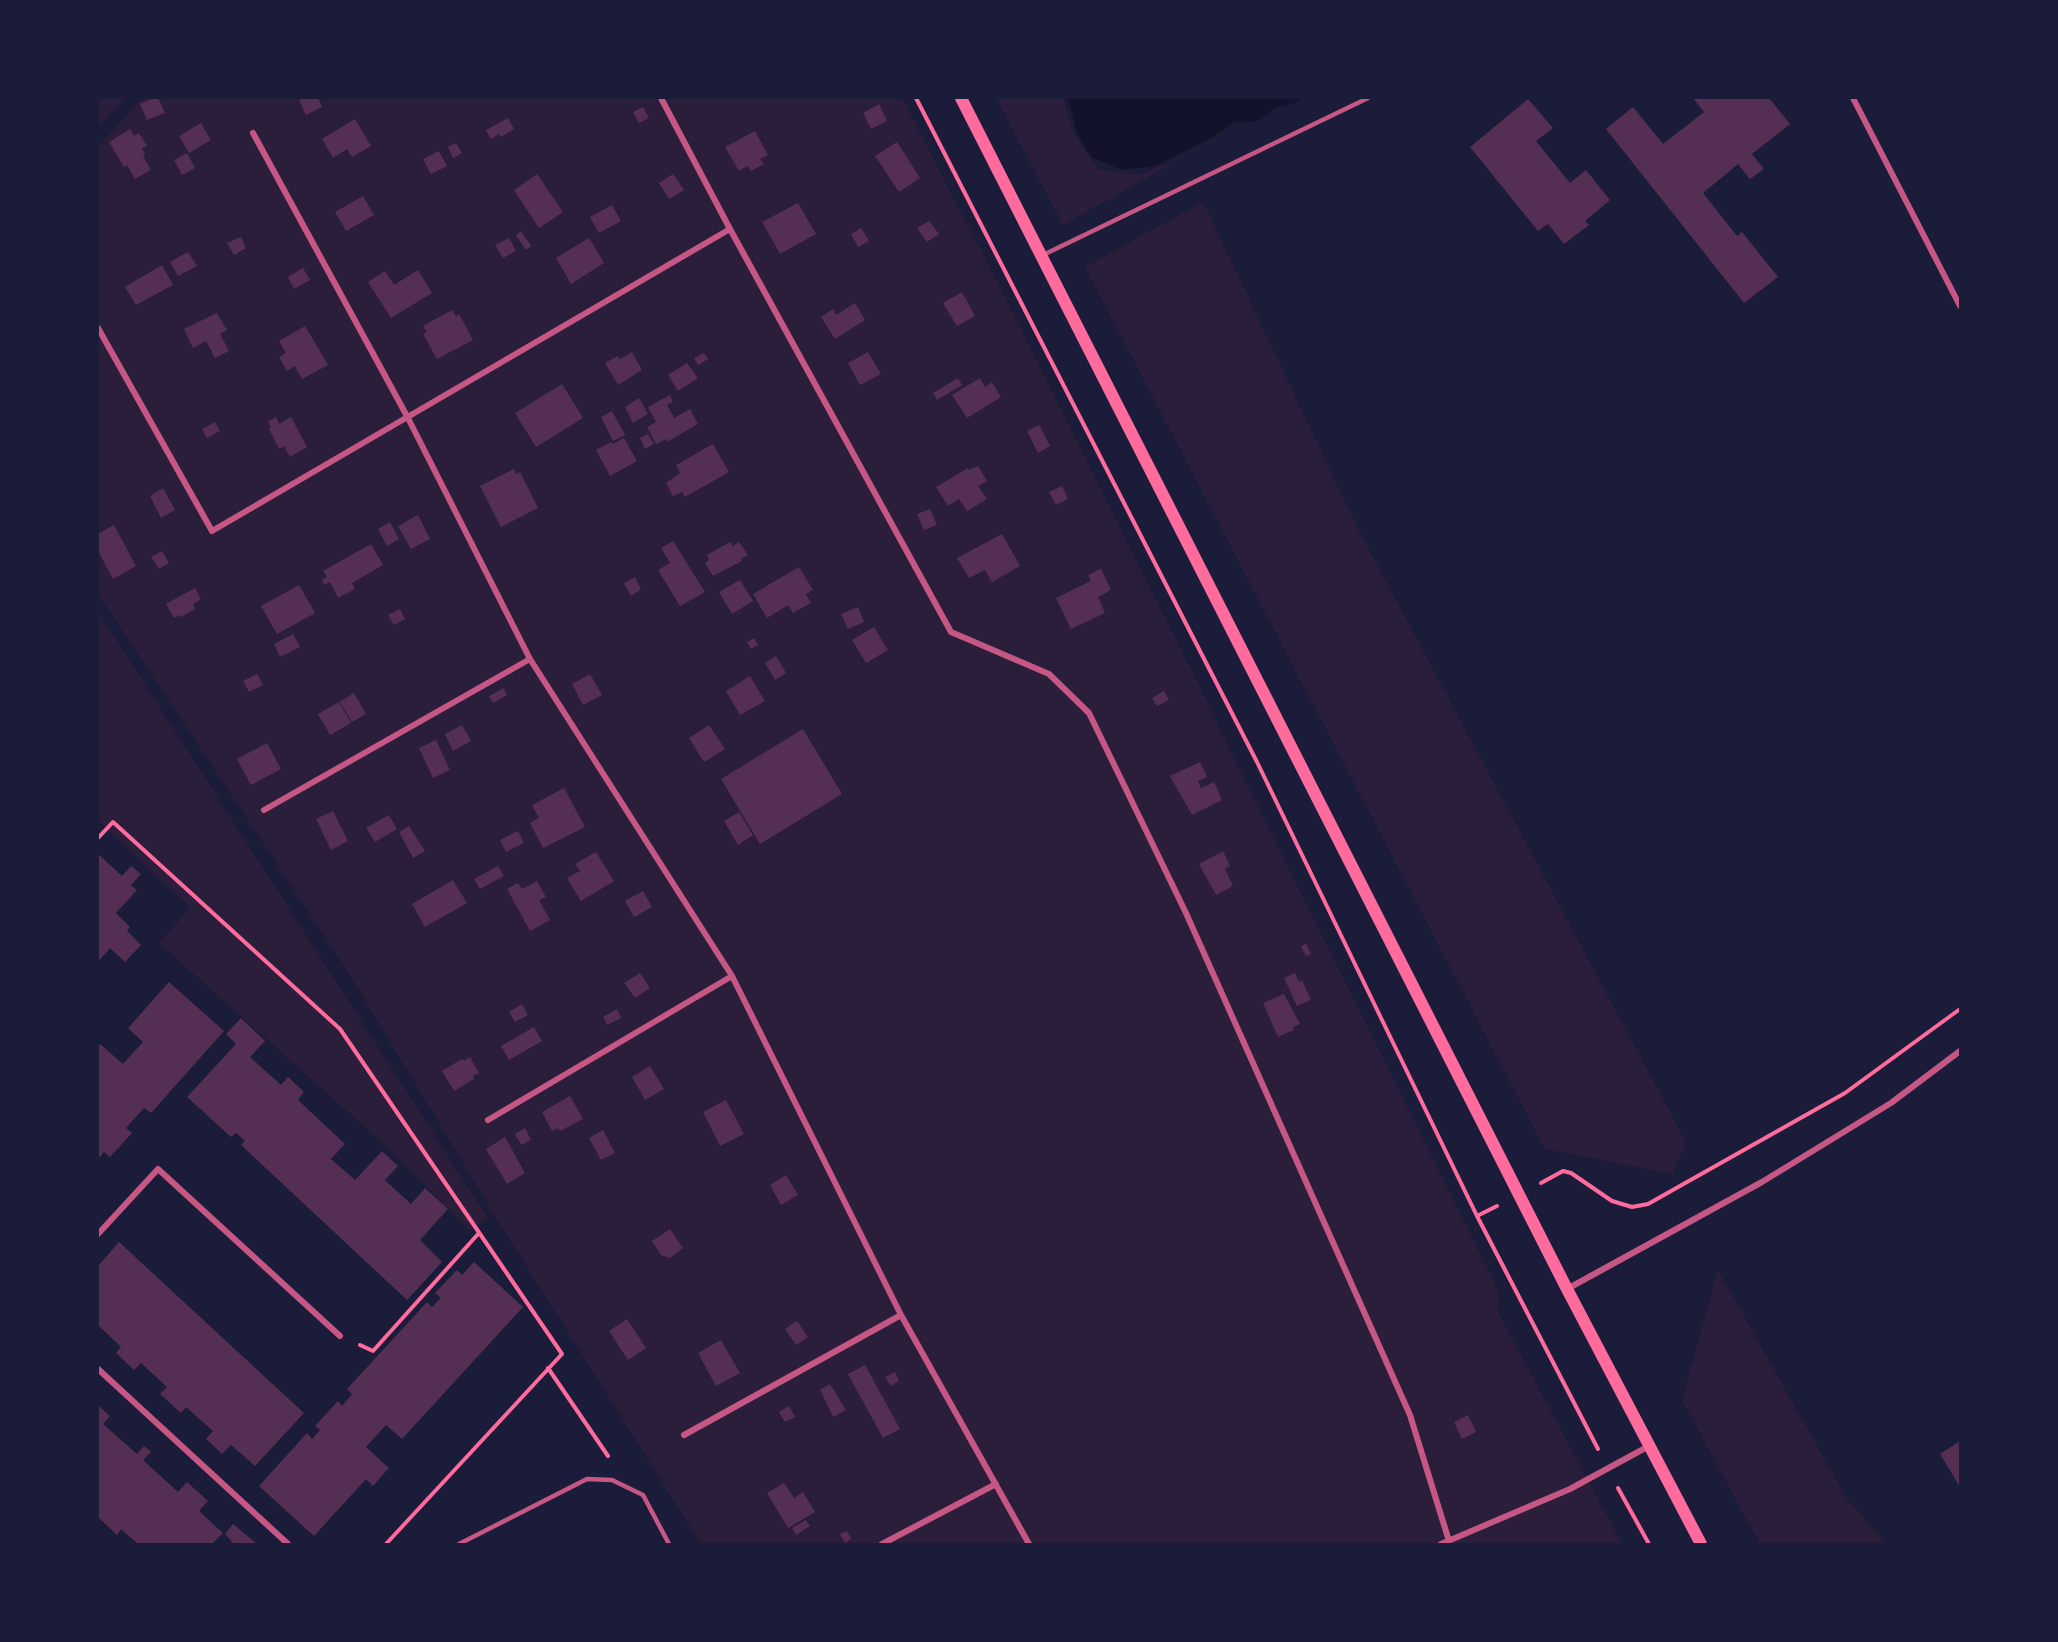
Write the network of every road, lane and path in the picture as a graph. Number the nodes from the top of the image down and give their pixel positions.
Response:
1 (661, 98) edge
2 (916, 98) edge
3 (961, 98) edge
4 (1368, 98) edge
5 (1853, 98) edge
6 (253, 133) dead end
7 (729, 228) junction
8 (1043, 255) junction
9 (1960, 306) edge
10 (98, 328) edge
11 (408, 418) junction
12 (530, 659) junction
13 (264, 810) dead end
14 (98, 838) edge
15 (732, 976) junction
16 (1960, 1009) edge
17 (1960, 1052) edge
18 (488, 1120) dead end
19 (1519, 1195) junction
20 (1477, 1216) junction
21 (479, 1233) junction
22 (98, 1234) edge
23 (1567, 1288) junction
24 (900, 1315) junction
25 (340, 1336) joint
26 (548, 1368) junction
27 (98, 1369) edge
28 (684, 1435) dead end
29 (1649, 1446) junction
30 (1608, 1469) junction
31 (612, 1480) junction
32 (996, 1484) junction
33 (1449, 1541) junction
34 (288, 1545) edge
35 (386, 1545) edge
36 (459, 1545) edge
37 (669, 1545) edge
38 (882, 1545) edge
39 (1029, 1545) edge
40 (1441, 1545) edge
41 (1648, 1545) edge
42 (1701, 1545) edge

1 - 7 street
2 - 20 path
3 - 8 main road
4 - 8 lane
5 - 9 street
6 - 11 street
7 - 11 street
7 - 33 street
8 - 19 main road
10 - 11 street
11 - 12 street
12 - 13 street
12 - 15 street
14 - 21 path
15 - 18 street
15 - 24 street
16 - 19 path
17 - 23 street
19 - 20 path
19 - 23 main road
20 - 30 path
21 - 25 path
21 - 26 path
22 - 25 street
23 - 29 main road
24 - 28 street
24 - 32 street
26 - 31 path
26 - 35 path
27 - 34 street
29 - 30 street
29 - 42 main road
30 - 33 street
30 - 41 path
31 - 36 lane
31 - 37 lane
32 - 38 street
32 - 39 street
33 - 40 street

